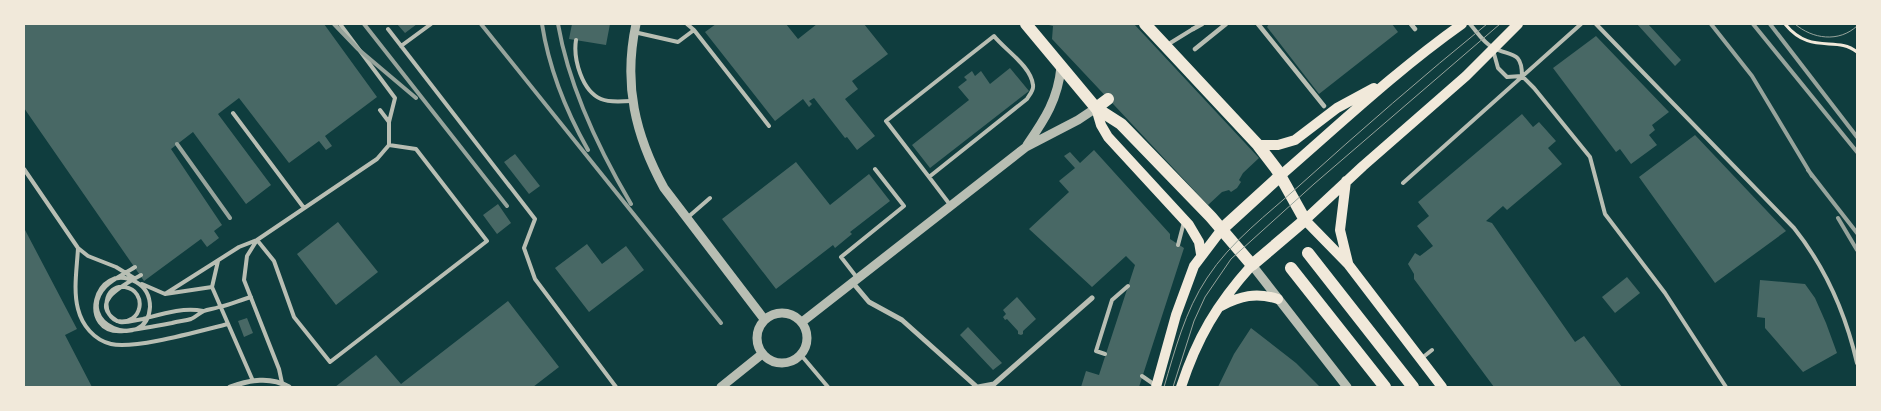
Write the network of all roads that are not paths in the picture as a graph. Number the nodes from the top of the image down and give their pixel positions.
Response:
1 (340, 24) edge
2 (430, 24) edge
3 (687, 24) edge
4 (1026, 24) edge
5 (1145, 24) edge
6 (1226, 24) edge
7 (1258, 24) edge
8 (1411, 24) edge
9 (1462, 24) edge
10 (1470, 24) edge
11 (1518, 24) edge
12 (1582, 24) edge
13 (1596, 24) edge
14 (1198, 25) edge
15 (635, 28) edge
16 (388, 29) dead end
17 (1415, 29) dead end
18 (694, 30) junction
19 (576, 40) dead end
20 (401, 46) junction
21 (1492, 47) junction
22 (1163, 49) junction
23 (1195, 49) dead end
24 (1061, 67) junction
25 (1522, 76) junction
26 (1392, 77) junction
27 (1108, 99) dead end
28 (632, 101) junction
29 (1324, 106) dead end
30 (1096, 108) junction
31 (380, 110) dead end
32 (233, 113) dead end
33 (389, 122) junction
34 (769, 126) dead end
35 (389, 145) junction
36 (1258, 146) junction
37 (1026, 147) junction
38 (24, 169) edge
39 (875, 169) dead end
40 (1280, 176) junction
41 (929, 177) junction
42 (1346, 181) junction
43 (1403, 183) dead end
44 (710, 198) dead end
45 (951, 206) junction
46 (304, 208) junction
47 (686, 218) junction
48 (1184, 220) junction
49 (1305, 220) junction
50 (1222, 229) junction
51 (257, 240) junction
52 (1178, 246) dead end
53 (78, 248) junction
54 (1308, 253) dead end
55 (1201, 254) junction
56 (218, 261) junction
57 (1348, 264) junction
58 (1252, 265) junction
59 (135, 267) dead end
60 (1291, 268) dead end
61 (140, 275) dead end
62 (856, 281) junction
63 (1128, 286) dead end
64 (212, 287) junction
65 (165, 294) junction
66 (251, 297) junction
67 (1092, 298) dead end
68 (1278, 299) junction
69 (220, 307) junction
70 (1218, 307) junction
71 (203, 311) junction
72 (764, 319) junction
73 (802, 322) junction
74 (228, 324) junction
75 (1432, 350) dead end
76 (762, 354) junction
77 (1106, 354) dead end
78 (801, 355) junction
79 (1421, 359) junction
80 (1857, 363) edge
81 (1142, 376) dead end
82 (253, 381) junction
83 (282, 383) junction
84 (230, 387) edge
85 (289, 387) edge
86 (616, 387) edge
87 (721, 387) edge
88 (828, 387) edge
89 (978, 387) edge
90 (1156, 387) edge
91 (1181, 387) edge
92 (1347, 387) edge
93 (1385, 387) edge
94 (1413, 387) edge
95 (1442, 387) edge
96 (1726, 387) edge

1 - 33 lane
2 - 20 lane
3 - 18 lane
4 - 24 main road
5 - 22 main road
6 - 23 street
7 - 29 street
8 - 17 street
9 - 26 main road
10 - 21 lane
11 - 21 main road
12 - 25 lane
13 - 80 lane
14 - 22 lane
15 - 18 lane
15 - 28 street
16 - 20 lane
18 - 34 lane
19 - 28 lane
20 - 86 lane
21 - 25 lane
21 - 25 lane
21 - 42 main road
22 - 36 main road
24 - 30 main road
24 - 37 street
25 - 43 lane
25 - 96 lane
26 - 36 main road
26 - 40 main road
27 - 30 main road
28 - 47 street
30 - 37 street
30 - 48 main road
30 - 50 main road
31 - 33 lane
32 - 46 lane
33 - 35 lane
35 - 46 lane
35 - 51 lane
36 - 40 main road
37 - 45 street
38 - 53 lane
39 - 62 lane
40 - 49 main road
40 - 50 main road
41 - 41 lane
41 - 45 lane
42 - 49 main road
42 - 57 main road
44 - 47 lane
45 - 62 street
46 - 51 lane
47 - 72 street
48 - 52 lane
48 - 55 main road
49 - 57 main road
49 - 58 main road
50 - 55 main road
50 - 58 main road
51 - 56 lane
51 - 66 lane
53 - 65 lane
53 - 74 lane
54 - 94 main road
55 - 90 main road
56 - 64 lane
56 - 65 lane
57 - 79 main road
58 - 68 street
58 - 70 main road
59 - 71 lane
60 - 93 main road
61 - 71 lane
62 - 73 street
62 - 89 street
63 - 77 lane
64 - 65 lane
64 - 69 lane
66 - 69 lane
66 - 83 lane
67 - 89 street
68 - 70 main road
68 - 92 street
69 - 71 lane
69 - 74 lane
70 - 91 main road
72 - 73 street
72 - 76 street
73 - 78 street
74 - 82 lane
75 - 79 lane
76 - 78 street
76 - 87 street
78 - 88 lane
79 - 95 main road
81 - 90 lane
82 - 83 street
82 - 84 street
83 - 85 street

